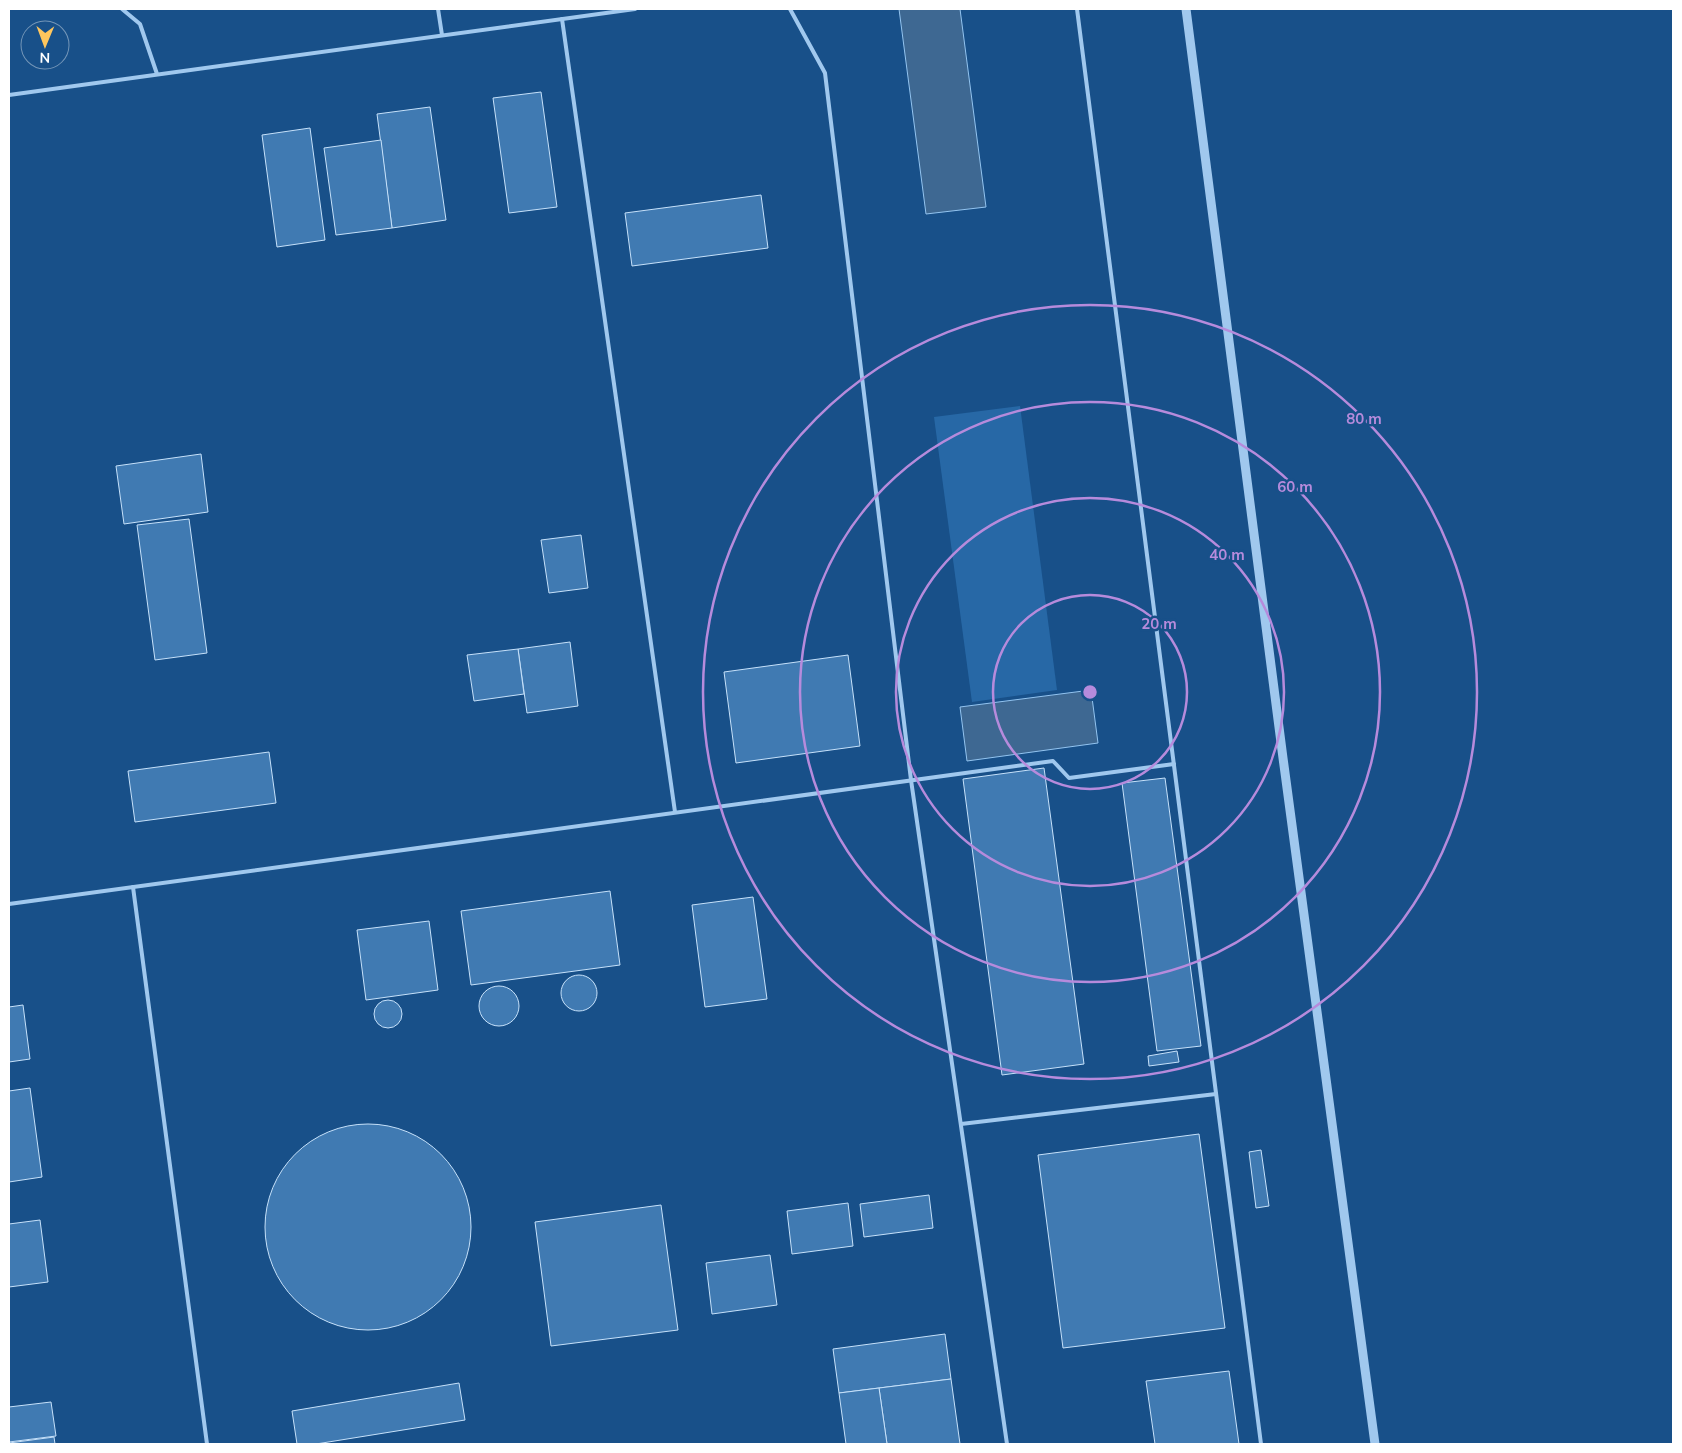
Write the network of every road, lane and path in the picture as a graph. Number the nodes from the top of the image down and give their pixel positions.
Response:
1 (122, 9) edge
2 (438, 9) edge
3 (635, 9) edge
4 (790, 9) edge
5 (1077, 9) edge
6 (1186, 9) edge
7 (562, 19) junction
8 (442, 35) junction
9 (158, 74) junction
10 (9, 95) edge
11 (1174, 764) junction
12 (911, 780) junction
13 (675, 812) junction
14 (133, 887) junction
15 (9, 904) edge
16 (1216, 1094) junction
17 (961, 1124) junction
18 (207, 1444) edge
19 (1007, 1444) edge
20 (1261, 1444) edge
21 (1375, 1444) edge

1 - 9 lane
2 - 8 lane
3 - 7 lane
4 - 12 lane
5 - 11 lane
6 - 21 street
7 - 8 lane
7 - 13 lane
8 - 9 lane
9 - 10 lane
11 - 12 lane
11 - 16 lane
12 - 13 lane
12 - 17 lane
13 - 14 lane
14 - 15 lane
14 - 18 lane
16 - 17 lane
16 - 20 lane
17 - 19 lane

